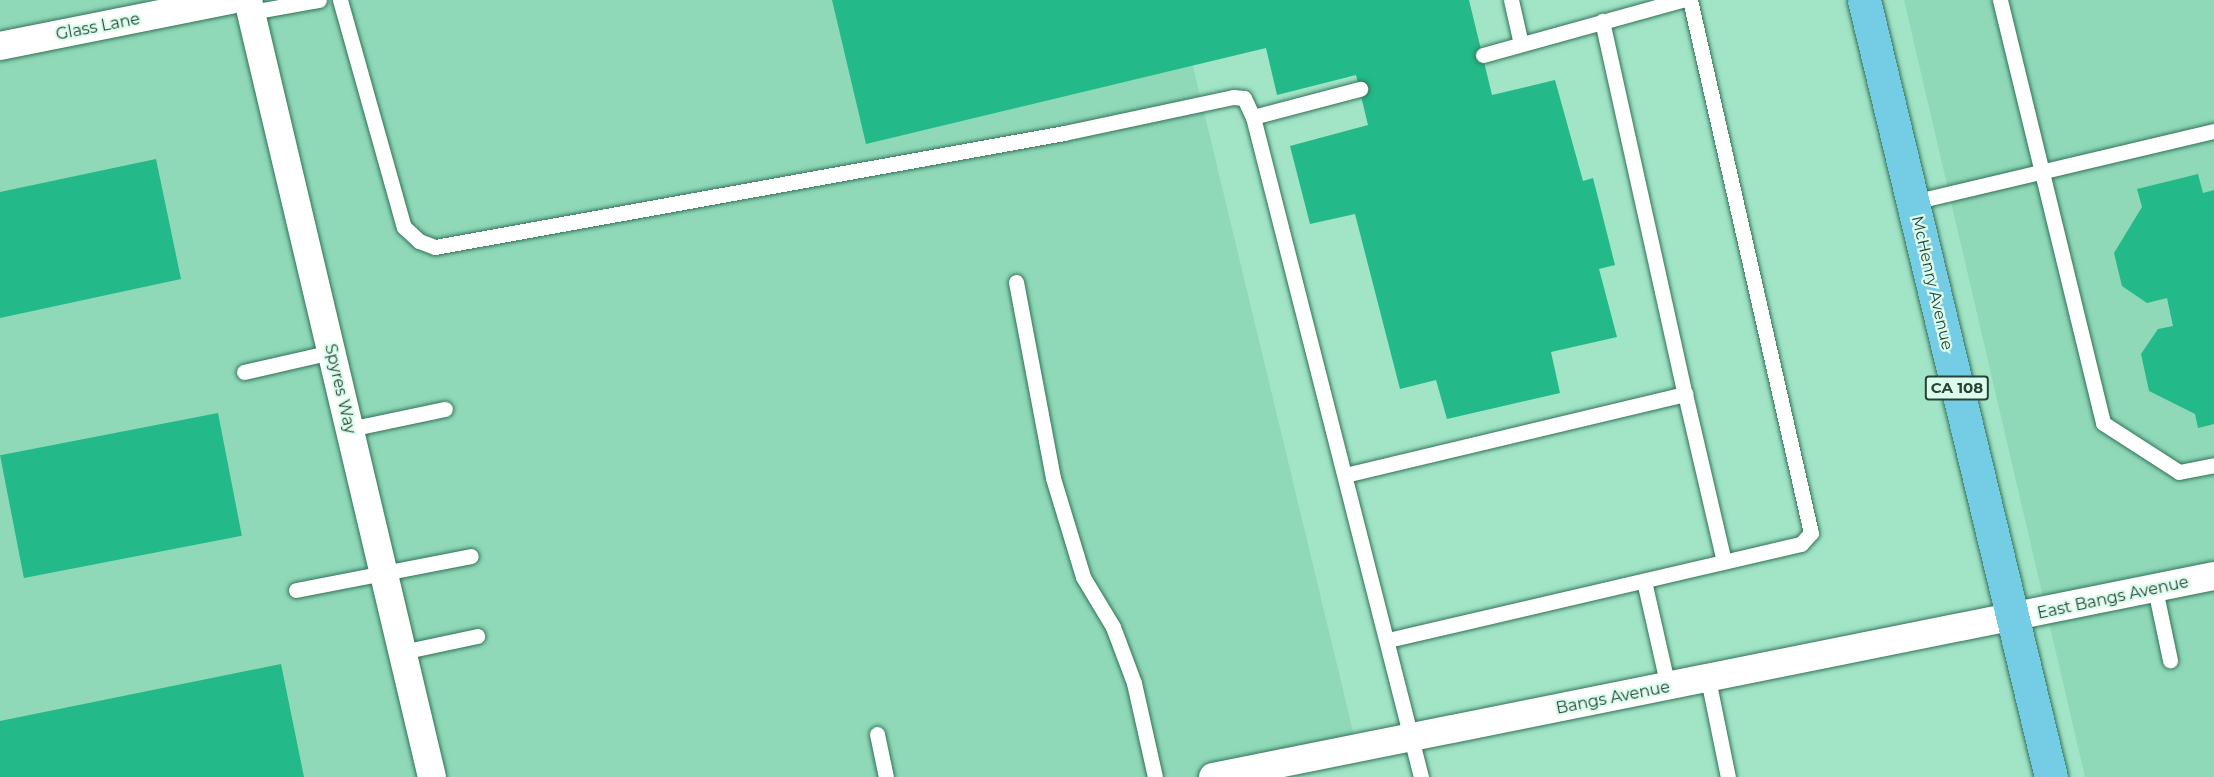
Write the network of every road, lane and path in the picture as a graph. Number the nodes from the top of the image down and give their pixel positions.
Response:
1 (319, 0) edge
2 (340, 0) edge
3 (1511, 0) edge
4 (1681, 0) edge
5 (1690, 0) edge
6 (1864, 0) edge
7 (2000, 0) edge
8 (243, 4) edge
9 (1602, 21) junction
10 (1521, 44) junction
11 (0, 46) edge
12 (1483, 55) dead end
13 (1360, 88) dead end
14 (1253, 117) junction
15 (2214, 131) edge
16 (2043, 172) junction
17 (1913, 202) junction
18 (1016, 282) dead end
19 (331, 352) junction
20 (244, 372) dead end
21 (1685, 394) junction
22 (445, 409) dead end
23 (349, 429) junction
24 (2214, 465) edge
25 (1345, 475) junction
26 (471, 556) dead end
27 (1724, 562) junction
28 (384, 575) junction
29 (2214, 576) edge
30 (1644, 581) junction
31 (2155, 589) junction
32 (296, 590) dead end
33 (2013, 619) junction
34 (477, 636) dead end
35 (1388, 640) junction
36 (402, 652) junction
37 (2170, 660) dead end
38 (1708, 679) junction
39 (1668, 687) junction
40 (877, 734) dead end
41 (1413, 737) junction
42 (432, 777) edge
43 (886, 777) edge
44 (1155, 777) edge
45 (1213, 777) edge
46 (1421, 777) edge
47 (1728, 777) edge
48 (2050, 777) edge

1 - 8 lane
2 - 14 lane
3 - 10 lane
4 - 9 lane
5 - 27 lane
6 - 17 main road, McHenry Avenue / CA 108
7 - 16 lane
8 - 11 street, Glass Lane
8 - 19 street, Spyres Way
9 - 10 lane
9 - 21 lane
10 - 12 lane
13 - 14 lane
14 - 25 lane
15 - 16 lane
16 - 17 lane
16 - 24 lane
17 - 33 main road, McHenry Avenue / CA 108
18 - 44 lane
19 - 20 lane
19 - 23 street, Spyres Way
21 - 25 lane
21 - 27 lane
22 - 23 lane
23 - 28 street, Spyres Way
25 - 35 lane
26 - 28 lane
27 - 30 lane
28 - 32 lane
28 - 36 street, Spyres Way
29 - 31 street, East Bangs Avenue
30 - 35 lane
30 - 39 lane
31 - 33 street, East Bangs Avenue
31 - 37 lane
33 - 38 street, Bangs Avenue
33 - 48 main road, McHenry Avenue / CA 108
34 - 36 lane
35 - 41 lane
36 - 42 street, Spyres Way
38 - 39 street, Bangs Avenue
38 - 47 lane
39 - 41 street, Bangs Avenue
40 - 43 lane
41 - 45 street, Bangs Avenue
41 - 46 lane

